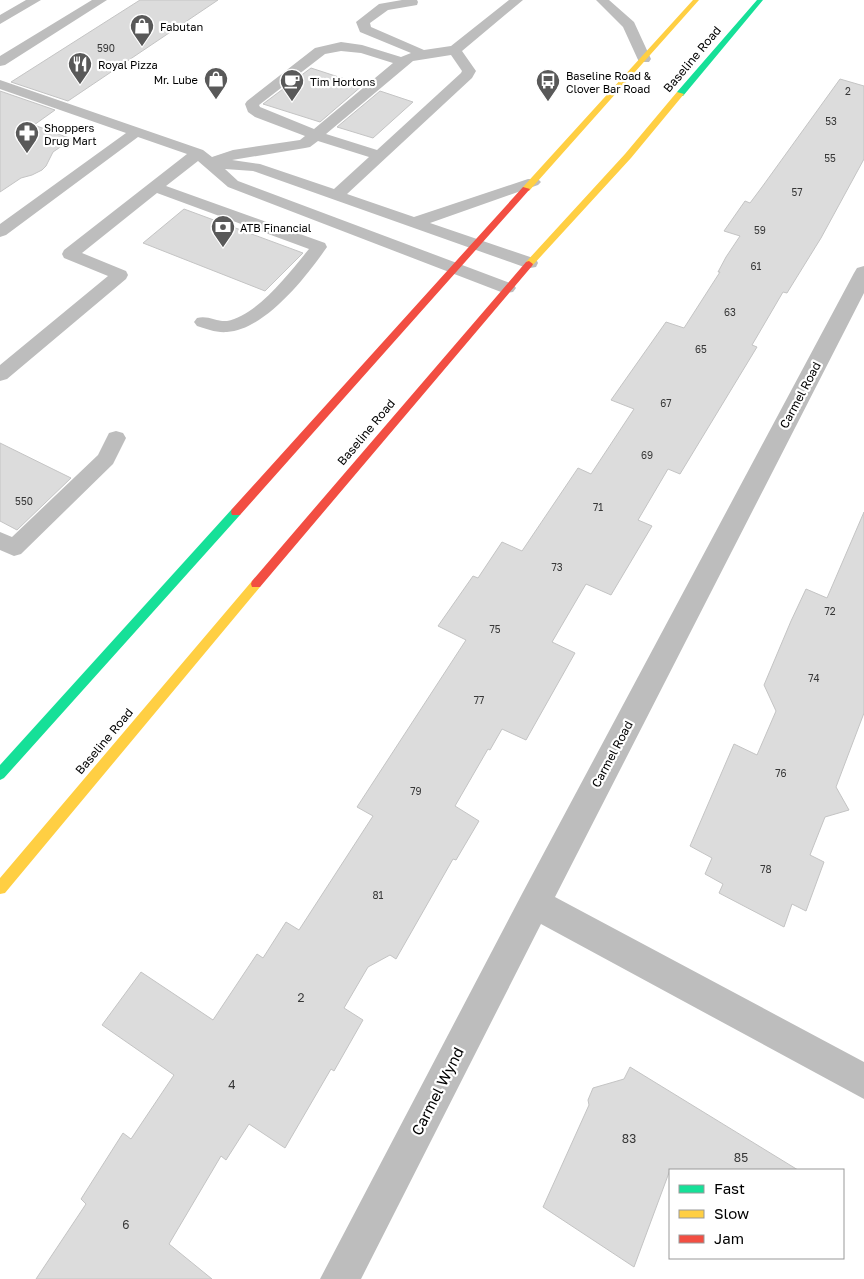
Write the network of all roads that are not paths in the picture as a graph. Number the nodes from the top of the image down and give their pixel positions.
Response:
1 (35, 0) edge
2 (101, 0) edge
3 (517, 0) edge
4 (602, 0) edge
5 (696, 0) edge
6 (760, 0) edge
7 (412, 2) dead end
8 (0, 20) edge
9 (455, 50) junction
10 (422, 54) junction
11 (644, 59) junction
12 (0, 62) edge
13 (403, 62) junction
14 (0, 84) edge
15 (136, 132) junction
16 (316, 135) junction
17 (380, 156) junction
18 (203, 158) junction
19 (533, 182) junction
20 (155, 187) junction
21 (336, 196) junction
22 (413, 223) junction
23 (0, 232) edge
24 (478, 244) junction
25 (530, 263) junction
26 (456, 268) junction
27 (864, 273) edge
28 (507, 288) junction
29 (203, 322) dead end
30 (0, 375) edge
31 (116, 438) dead end
32 (0, 540) edge
33 (0, 774) edge
34 (0, 888) edge
35 (534, 903) junction
36 (864, 1081) edge
37 (340, 1279) edge

1 - 8 lane
2 - 12 lane
3 - 9 lane
4 - 11 lane
5 - 11 main road
6 - 25 main road, Baseline Road
7 - 10 lane
9 - 10 lane
9 - 17 lane
10 - 13 lane
11 - 19 main road
13 - 16 lane
13 - 16 lane
14 - 15 lane
15 - 18 lane
15 - 23 lane
16 - 17 lane
16 - 18 lane
17 - 21 lane
18 - 20 lane
18 - 21 lane
18 - 26 lane
19 - 22 lane
19 - 24 main road
20 - 29 lane
20 - 30 lane
21 - 22 lane
22 - 24 lane
24 - 25 lane
24 - 26 main road
25 - 28 main road, Baseline Road
26 - 28 lane
26 - 33 main road
27 - 35 street, Carmel Road
28 - 34 main road, Baseline Road
31 - 32 lane
35 - 36 street
35 - 37 street, Carmel Wynd

